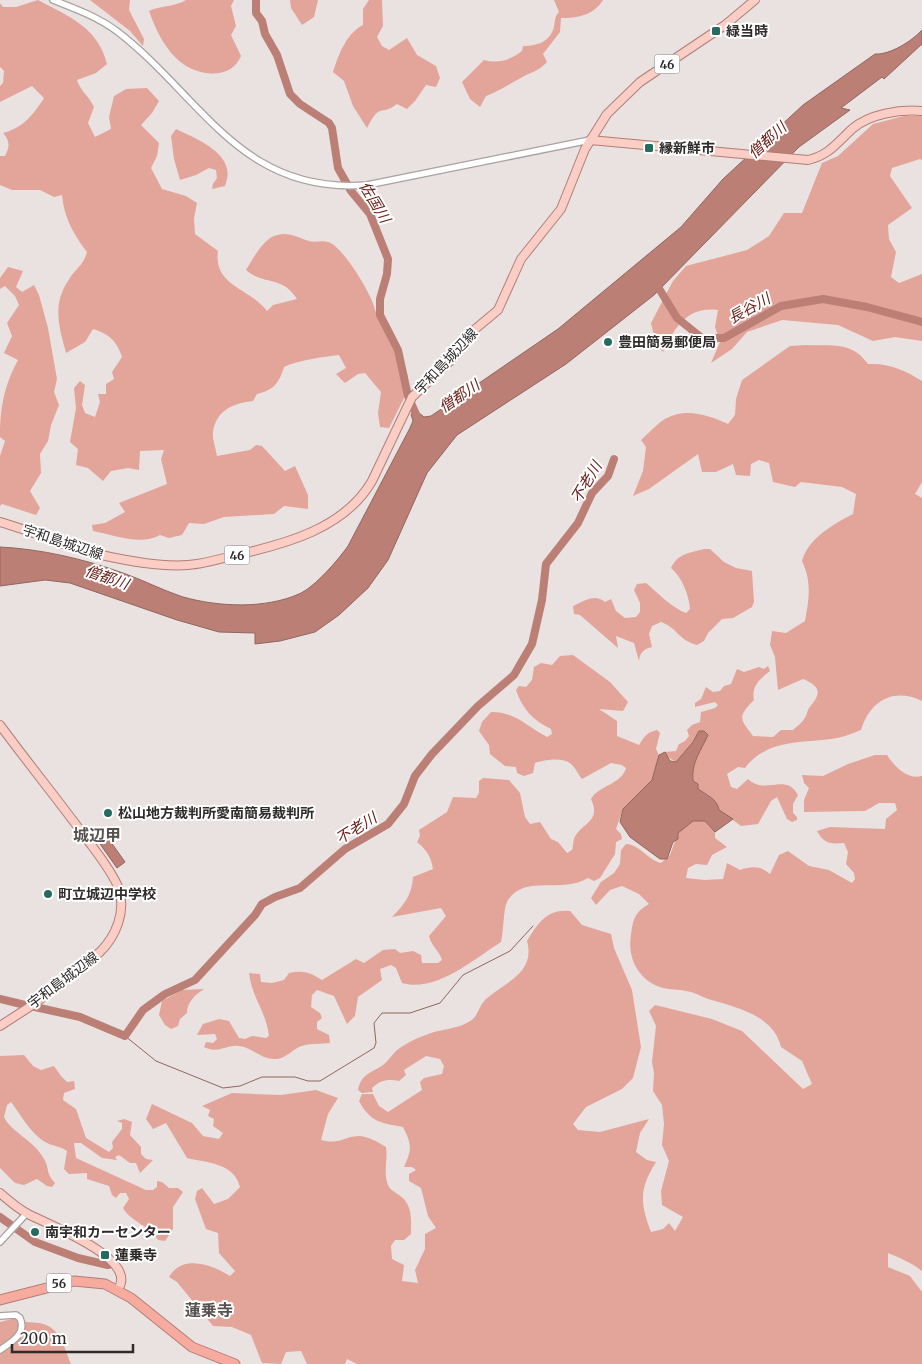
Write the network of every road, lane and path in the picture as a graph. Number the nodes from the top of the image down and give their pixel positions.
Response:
1 (53, 0) edge
2 (755, 0) edge
3 (922, 111) edge
4 (590, 140) junction
5 (0, 522) edge
6 (0, 725) edge
7 (0, 1026) edge
8 (0, 1193) edge
9 (27, 1213) junction
10 (0, 1242) edge
11 (118, 1289) junction
12 (0, 1300) edge
13 (0, 1316) edge
14 (0, 1350) edge
15 (235, 1364) edge

1 - 4 street
2 - 4 main road, 宇和島城辺線 / 46
3 - 4 main road
4 - 5 main road, 宇和島城辺線 / 46
6 - 7 main road, 宇和島城辺線
8 - 9 main road
9 - 10 street
9 - 11 main road
11 - 12 highway, 56
11 - 15 highway, 56
13 - 14 street

